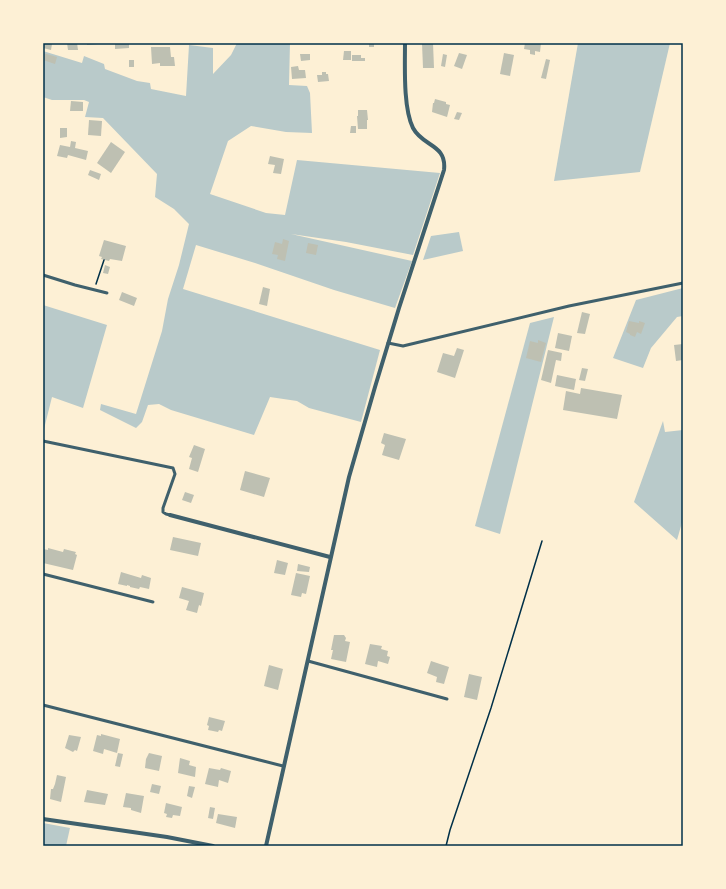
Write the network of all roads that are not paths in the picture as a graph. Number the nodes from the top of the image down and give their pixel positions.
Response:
1 (405, 43) edge
2 (43, 275) edge
3 (683, 283) edge
4 (107, 293) dead end
5 (388, 343) junction
6 (43, 441) edge
7 (170, 515) joint
8 (330, 557) junction
9 (43, 574) edge
10 (153, 602) dead end
11 (308, 660) junction
12 (447, 699) dead end
13 (43, 705) edge
14 (283, 766) junction
15 (43, 819) edge
16 (213, 846) edge
17 (266, 846) edge

1 - 5 street
2 - 4 lane
3 - 5 lane
5 - 8 street
6 - 7 lane
7 - 8 street
8 - 11 street
9 - 10 lane
11 - 12 lane
11 - 14 street
13 - 14 lane
14 - 17 street
15 - 16 street

